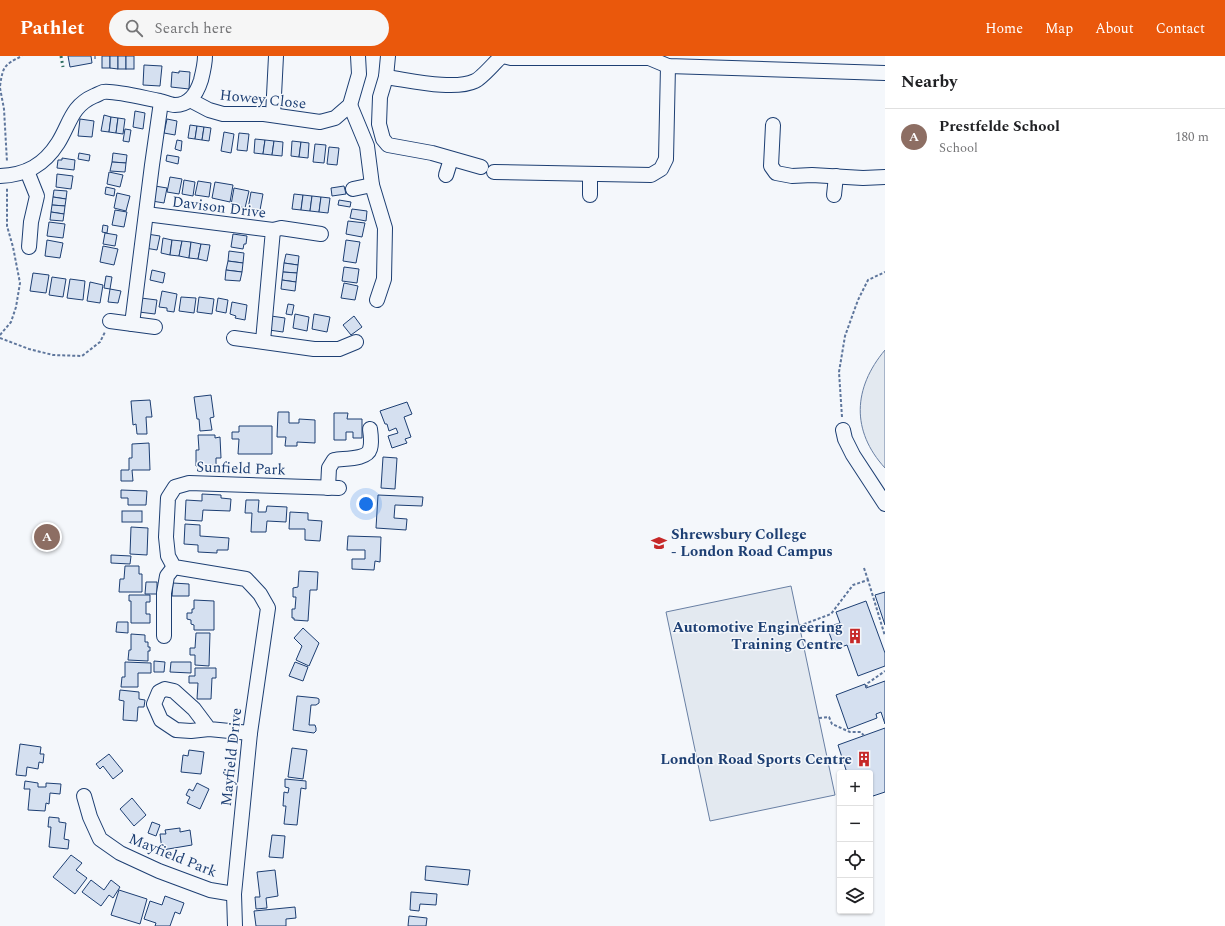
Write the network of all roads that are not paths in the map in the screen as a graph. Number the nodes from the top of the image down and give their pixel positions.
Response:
1 (206, 56) edge
2 (276, 56) edge
3 (358, 56) edge
4 (388, 56) edge
5 (503, 56) edge
6 (649, 57) edge
7 (668, 66) junction
8 (885, 73) edge
9 (385, 82) junction
10 (190, 100) junction
11 (161, 102) junction
12 (350, 105) junction
13 (273, 115) junction
14 (773, 125) dead end
15 (451, 159) junction
16 (27, 171) junction
17 (590, 174) junction
18 (446, 175) dead end
19 (4, 176) edge
20 (836, 176) junction
21 (885, 177) edge
22 (372, 185) junction
23 (353, 188) dead end
24 (590, 195) dead end
25 (834, 195) dead end
26 (146, 214) junction
27 (274, 230) junction
28 (321, 234) dead end
29 (29, 247) dead end
30 (377, 300) dead end
31 (110, 321) road end
32 (132, 324) junction
33 (156, 327) dead end
34 (234, 338) dead end
35 (263, 341) junction
36 (356, 342) dead end
37 (370, 429) dead end
38 (843, 430) road end
39 (885, 504) edge
40 (174, 567) junction
41 (164, 636) dead end
42 (209, 729) dead end
43 (250, 732) junction
44 (84, 796) dead end
45 (234, 894) junction
46 (235, 926) edge

1 - 10 street
2 - 13 street
3 - 12 street
4 - 9 street
5 - 6 street
5 - 9 street
6 - 7 street
7 - 8 street
7 - 17 street
9 - 15 street
10 - 11 street
10 - 13 street, Howey Close
11 - 16 street
11 - 26 street
12 - 13 street, Howey Close
12 - 22 street
14 - 20 street
15 - 17 street
15 - 18 street
16 - 19 street
16 - 29 street
17 - 24 street
20 - 21 street
20 - 25 street
22 - 23 street
22 - 30 street
26 - 27 street, Davison Drive
26 - 32 street
27 - 28 street
27 - 35 street, Davison Drive
31 - 32 street
32 - 33 street
34 - 35 street
35 - 36 street
37 - 40 street, Sunfield Park
38 - 39 street
40 - 41 street
40 - 43 street, Mayfield Drive
42 - 43 street
43 - 45 street, Mayfield Drive
44 - 45 street, Mayfield Park
45 - 46 street, Mayfield Drive

